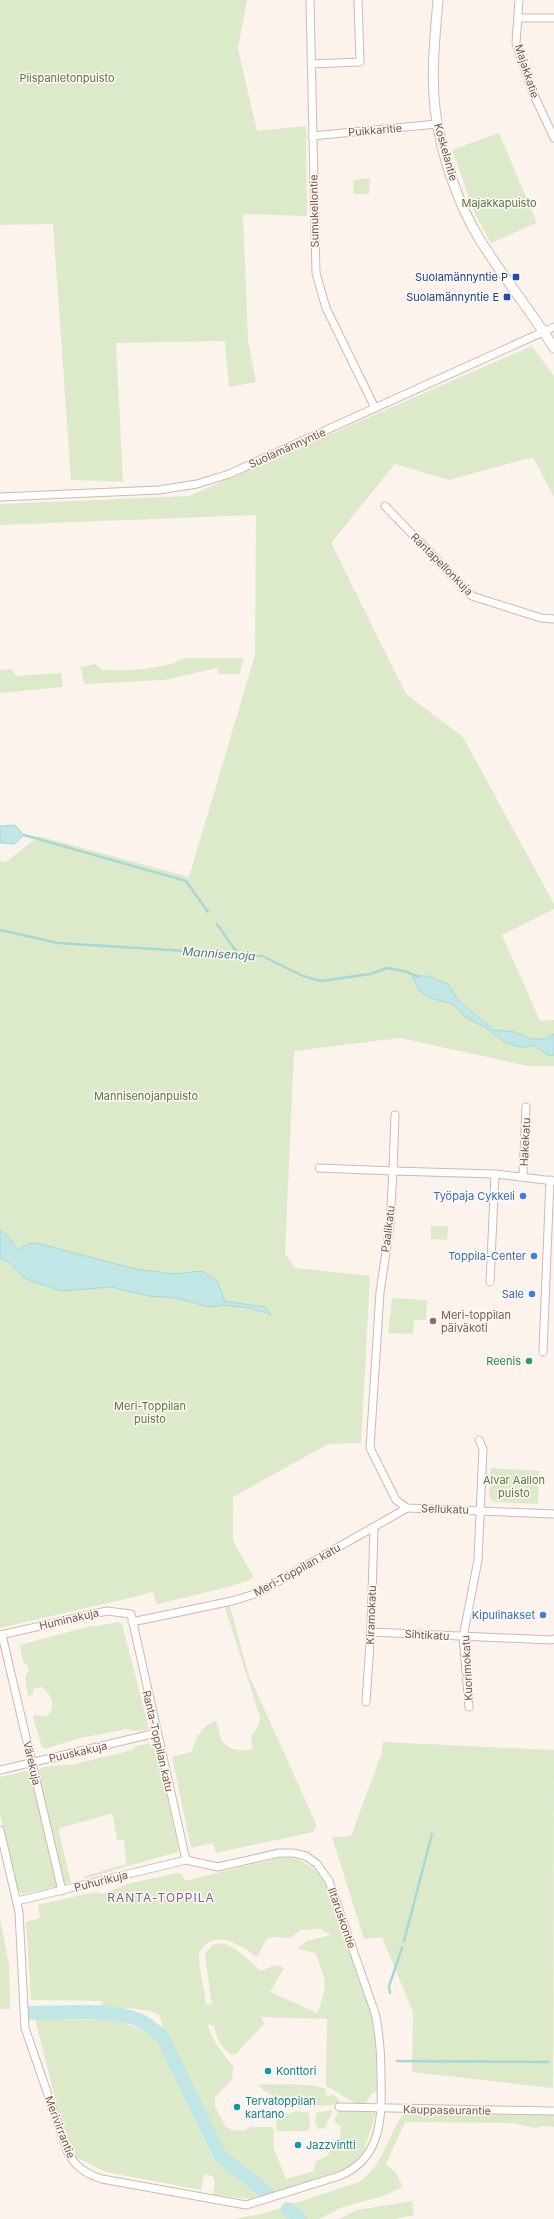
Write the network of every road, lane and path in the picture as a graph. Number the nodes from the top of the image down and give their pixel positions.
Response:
1 (310, 0) edge
2 (358, 0) edge
3 (438, 0) edge
4 (519, 0) edge
5 (518, 18) junction
6 (554, 18) edge
7 (311, 64) junction
8 (438, 124) junction
9 (312, 136) junction
10 (554, 138) edge
11 (554, 326) edge
12 (542, 330) junction
13 (554, 348) edge
14 (375, 408) junction
15 (0, 497) edge
16 (386, 506) dead end
17 (554, 619) edge
18 (526, 1107) dead end
19 (395, 1115) dead end
20 (319, 1168) dead end
21 (393, 1171) junction
22 (495, 1174) junction
23 (523, 1176) junction
24 (552, 1180) edge
25 (490, 1282) dead end
26 (543, 1352) dead end
27 (479, 1440) dead end
28 (370, 1448) joint
29 (407, 1508) junction
30 (480, 1510) junction
31 (554, 1514) edge
32 (374, 1527) junction
33 (132, 1622) junction
34 (371, 1632) junction
35 (1, 1635) edge
36 (463, 1637) junction
37 (554, 1639) edge
38 (366, 1702) dead end
39 (469, 1707) dead end
40 (156, 1733) junction
41 (32, 1762) junction
42 (0, 1770) edge
43 (0, 1830) edge
44 (186, 1860) junction
45 (62, 1891) junction
46 (17, 1902) junction
47 (339, 2106) dead end
48 (382, 2108) junction
49 (554, 2111) edge

1 - 7 street, Sumukellontie
2 - 7 street
3 - 8 main road, Koskelantie
4 - 5 street, Majakkatie
5 - 6 street
5 - 10 street, Majakkatie
7 - 9 street, Sumukellontie
8 - 9 street, Puikkaritie
8 - 12 main road, Koskelantie
9 - 14 street, Sumukellontie
11 - 12 street, Suolamännyntie
12 - 13 main road, Koskelantie
12 - 14 street, Suolamännyntie
14 - 15 street, Suolamännyntie
16 - 17 street, Rantapellonkuja
18 - 23 street, Hakekatu
19 - 21 street, Paalikatu
20 - 21 street
21 - 22 street
21 - 28 street, Paalikatu
22 - 23 street
22 - 25 street
23 - 24 street
24 - 26 street
27 - 30 street, Kuorimokatu
28 - 29 street, Sellukatu
29 - 30 street, Sellukatu
29 - 32 street, Meri-Toppilan katu
30 - 31 street, Sellukatu
30 - 36 street, Kuorimokatu
32 - 33 street, Meri-Toppilan katu
32 - 34 street, Kiramokatu
33 - 35 street, Huminakuja
33 - 40 street, Ranta-Toppilan katu
34 - 36 street, Sihtikatu
34 - 38 street, Kiramokatu
35 - 41 street, Värekuja
36 - 37 street, Sihtikatu
36 - 39 street, Kuorimokatu
40 - 41 street, Puuskakuja
40 - 44 street, Ranta-Toppilan katu
41 - 42 street, Puuskakuja
41 - 45 street, Värekuja
43 - 46 street, Merivirrantie
44 - 45 street, Puhurikuja
44 - 48 street, Iltaruskontie
45 - 46 street, Puhurikuja
46 - 48 street, Merivirrantie
47 - 48 street, Kauppaseurantie
48 - 49 street, Kauppaseurantie

